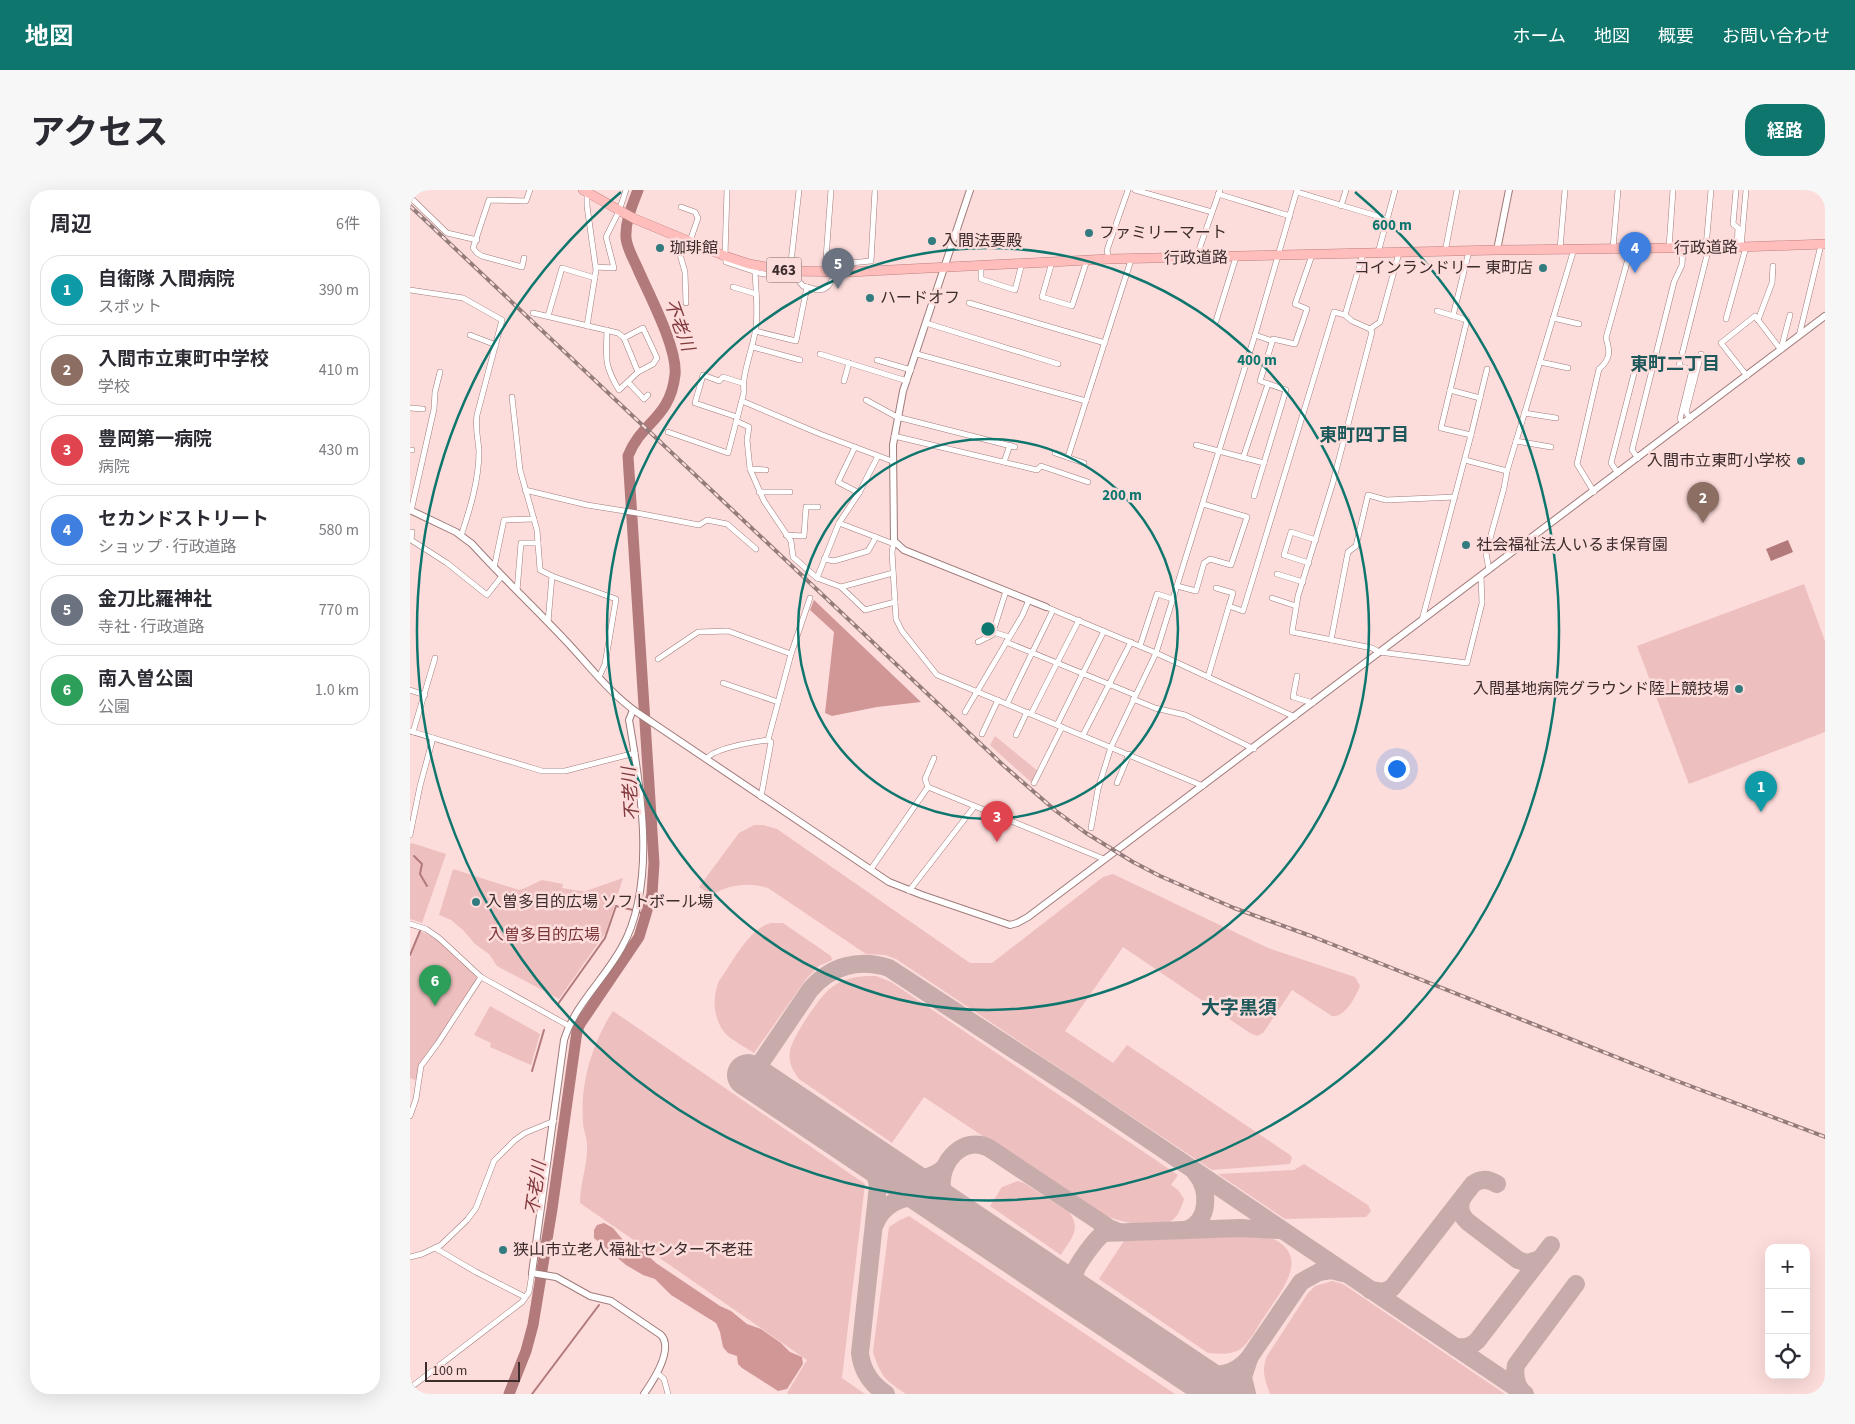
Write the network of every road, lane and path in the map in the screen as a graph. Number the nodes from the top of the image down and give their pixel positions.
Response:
1 (530, 190) edge
2 (626, 190) edge
3 (726, 190) edge
4 (799, 190) edge
5 (830, 190) edge
6 (875, 190) edge
7 (970, 190) edge
8 (1128, 190) edge
9 (1135, 190) edge
10 (1346, 190) edge
11 (1395, 190) edge
12 (1457, 190) edge
13 (1509, 190) edge
14 (1565, 190) edge
15 (1618, 190) edge
16 (1673, 190) edge
17 (1711, 190) edge
18 (1736, 190) edge
19 (1746, 190) edge
20 (585, 191) edge
21 (1297, 191) edge
22 (1219, 192) edge
23 (410, 197) edge
24 (1341, 206) junction
25 (681, 207) dead end
26 (1212, 212) junction
27 (625, 214) junction
28 (1290, 216) junction
29 (1387, 219) junction
30 (678, 236) junction
31 (477, 240) junction
32 (690, 241) junction
33 (1823, 244) edge
34 (1707, 247) junction
35 (1742, 247) junction
36 (1613, 248) junction
37 (1631, 248) junction
38 (1669, 248) junction
39 (1683, 248) junction
40 (1560, 249) junction
41 (1574, 249) junction
42 (1496, 250) junction
43 (1469, 251) junction
44 (1445, 252) junction
45 (1399, 253) junction
46 (1363, 254) junction
47 (1378, 254) junction
48 (1312, 255) junction
49 (725, 256) junction
50 (1278, 256) junction
51 (1236, 257) junction
52 (524, 258) dead end
53 (1196, 258) junction
54 (1087, 260) junction
55 (1109, 260) junction
56 (1131, 260) junction
57 (1052, 262) junction
58 (1022, 263) junction
59 (981, 265) junction
60 (596, 266) junction
61 (1773, 266) dead end
62 (946, 267) junction
63 (790, 271) junction
64 (754, 272) junction
65 (825, 272) junction
66 (838, 272) junction
67 (850, 272) junction
68 (595, 278) junction
69 (733, 287) dead end
70 (807, 288) junction
71 (410, 290) edge
72 (756, 294) junction
73 (686, 303) dead end
74 (969, 303) dead end
75 (1437, 312) dead end
76 (533, 313) dead end
77 (1790, 315) dead end
78 (548, 316) junction
79 (1345, 316) junction
80 (1453, 316) junction
81 (1825, 316) edge
82 (1553, 318) junction
83 (1726, 319) dead end
84 (1758, 320) junction
85 (1216, 322) dead end
86 (926, 323) junction
87 (1579, 324) dead end
88 (587, 326) junction
89 (1370, 329) junction
90 (607, 330) junction
91 (755, 331) junction
92 (470, 335) dead end
93 (1255, 335) junction
94 (1799, 336) junction
95 (624, 338) junction
96 (1272, 341) junction
97 (1105, 344) junction
98 (496, 345) junction
99 (753, 347) junction
100 (1781, 350) junction
101 (820, 354) dead end
102 (917, 354) junction
103 (1701, 354) dead end
104 (1638, 358) dead end
105 (800, 360) dead end
106 (877, 360) dead end
107 (1540, 362) junction
108 (849, 363) junction
109 (1058, 364) dead end
110 (1568, 368) dead end
111 (1487, 369) dead end
112 (911, 370) junction
113 (440, 372) dead end
114 (638, 372) junction
115 (1747, 376) junction
116 (844, 381) dead end
117 (907, 381) junction
118 (628, 382) junction
119 (742, 384) junction
120 (1268, 384) junction
121 (1450, 390) junction
122 (648, 395) dead end
123 (512, 396) dead end
124 (1480, 398) junction
125 (742, 400) junction
126 (866, 400) dead end
127 (1086, 401) junction
128 (410, 408) edge
129 (423, 409) dead end
130 (1524, 413) junction
131 (897, 417) junction
132 (1556, 418) dead end
133 (737, 419) junction
134 (1687, 421) junction
135 (668, 432) dead end
136 (1471, 435) junction
137 (894, 436) junction
138 (1516, 441) junction
139 (1196, 445) dead end
140 (855, 447) junction
141 (1551, 447) dead end
142 (1219, 451) junction
143 (1055, 453) dead end
144 (878, 456) junction
145 (1068, 458) junction
146 (1243, 458) junction
147 (1638, 458) junction
148 (1465, 460) junction
149 (892, 461) junction
150 (1004, 462) junction
151 (1084, 463) dead end
152 (1264, 463) junction
153 (750, 469) junction
154 (766, 470) dead end
155 (1507, 471) junction
156 (1618, 473) junction
157 (1088, 482) dead end
158 (525, 490) junction
159 (759, 492) junction
160 (790, 492) dead end
161 (1594, 492) junction
162 (858, 493) junction
163 (1254, 496) dead end
164 (1454, 498) junction
165 (1203, 504) junction
166 (818, 507) dead end
167 (411, 511) edge
168 (534, 519) junction
169 (839, 523) junction
170 (410, 532) edge
171 (786, 535) junction
172 (461, 536) junction
173 (876, 537) junction
174 (1316, 540) junction
175 (538, 543) junction
176 (894, 543) junction
177 (756, 549) dead end
178 (824, 559) junction
179 (1308, 563) junction
180 (494, 568) junction
181 (1489, 570) junction
182 (894, 573) junction
183 (1277, 574) dead end
184 (502, 576) junction
185 (552, 576) junction
186 (1481, 576) junction
187 (817, 578) junction
188 (1302, 582) junction
189 (1177, 586) junction
190 (841, 587) junction
191 (1216, 588) dead end
192 (517, 591) junction
193 (1006, 591) junction
194 (810, 598) dead end
195 (1272, 598) dead end
196 (1173, 599) junction
197 (1029, 600) junction
198 (895, 602) junction
199 (1229, 606) junction
200 (1296, 606) junction
201 (1046, 607) joint
202 (1053, 610) junction
203 (1079, 620) junction
204 (1422, 620) junction
205 (548, 622) junction
206 (1104, 630) junction
207 (993, 632) junction
208 (1008, 640) junction
209 (1331, 640) junction
210 (978, 642) dead end
211 (1131, 642) junction
212 (1140, 646) junction
213 (1379, 652) junction
214 (1156, 653) junction
215 (791, 654) junction
216 (1031, 654) junction
217 (435, 658) dead end
218 (658, 659) dead end
219 (1056, 664) junction
220 (1082, 675) junction
221 (1297, 676) dead end
222 (599, 677) junction
223 (1208, 677) junction
224 (722, 683) dead end
225 (1109, 685) junction
226 (410, 690) edge
227 (977, 692) junction
228 (425, 694) junction
229 (1134, 697) junction
230 (998, 700) junction
231 (778, 702) junction
232 (1314, 703) junction
233 (1007, 704) junction
234 (635, 712) junction
235 (966, 712) dead end
236 (1029, 713) junction
237 (1295, 717) junction
238 (1060, 726) junction
239 (412, 731) edge
240 (982, 734) dead end
241 (1016, 735) dead end
242 (1083, 735) junction
243 (433, 738) junction
244 (768, 740) junction
245 (1111, 747) junction
246 (1254, 748) junction
247 (635, 753) junction
248 (1129, 754) junction
249 (934, 758) dead end
250 (706, 759) junction
251 (1034, 783) dead end
252 (1117, 784) dead end
253 (1203, 786) junction
254 (928, 787) junction
255 (761, 798) junction
256 (974, 807) junction
257 (1091, 828) dead end
258 (410, 835) edge
259 (1104, 859) junction
260 (871, 870) junction
261 (909, 891) junction
262 (410, 924) edge
263 (481, 977) junction
264 (569, 1026) junction
265 (410, 1116) edge
266 (554, 1121) junction
267 (435, 1248) junction
268 (410, 1257) edge
269 (538, 1274) junction
270 (526, 1297) junction
271 (657, 1373) junction
272 (410, 1390) edge
273 (413, 1394) edge
274 (644, 1394) edge
275 (668, 1394) edge

1 - 31 street
2 - 27 street
3 - 49 street
4 - 63 street
5 - 65 street
6 - 67 street
7 - 62 street
8 - 55 street
9 - 26 street
10 - 24 street
11 - 29 street
12 - 44 street
13 - 42 street
14 - 40 street
15 - 36 street
16 - 38 street
17 - 34 street
18 - 35 street
19 - 35 street
20 - 27 highway, 行政道路 / 463
20 - 60 street
21 - 24 street
21 - 28 street
22 - 26 street
22 - 28 street
23 - 31 street
24 - 29 street
25 - 32 street
26 - 53 street
27 - 30 highway, 行政道路 / 463
27 - 60 street
28 - 50 street
29 - 47 street
30 - 32 highway, 行政道路 / 463
30 - 73 street
31 - 52 street
32 - 49 highway, 行政道路 / 463
33 - 35 highway, 行政道路 / 463
33 - 94 street
34 - 35 highway, 行政道路 / 463
34 - 39 highway, 行政道路 / 463
34 - 134 street
35 - 83 street
36 - 37 highway, 行政道路 / 463
36 - 41 highway, 行政道路 / 463
37 - 38 highway, 行政道路 / 463
37 - 161 street
38 - 39 highway, 行政道路 / 463
39 - 147 street
40 - 41 highway, 行政道路 / 463
40 - 42 highway, 行政道路 / 463
41 - 82 street
42 - 43 highway, 行政道路 / 463
43 - 44 highway, 行政道路 / 463
43 - 80 street
44 - 45 highway, 行政道路 / 463
45 - 47 highway, 行政道路 / 463
45 - 89 street
46 - 47 highway, 行政道路 / 463
46 - 48 highway, 行政道路 / 463
46 - 79 street
48 - 50 highway, 行政道路 / 463
48 - 96 street
49 - 63 highway, 行政道路 / 463
49 - 64 street
50 - 51 highway, 行政道路 / 463
50 - 93 street
51 - 53 highway, 行政道路 / 463
51 - 85 street
53 - 56 highway, 行政道路 / 463
54 - 55 highway, 行政道路 / 463
54 - 57 highway, 行政道路 / 463
54 - 57 street
55 - 56 highway, 行政道路 / 463
56 - 97 street
57 - 58 highway, 行政道路 / 463
58 - 59 highway, 行政道路 / 463
58 - 59 street
59 - 62 highway, 行政道路 / 463
60 - 68 street
61 - 84 street
62 - 67 highway, 行政道路 / 463
62 - 86 street
63 - 65 highway, 行政道路 / 463
64 - 70 street
64 - 72 street
65 - 66 highway, 行政道路 / 463
66 - 67 highway, 行政道路 / 463
66 - 70 street
68 - 78 street
68 - 88 street
69 - 72 street
70 - 91 street
71 - 98 street
72 - 91 street
74 - 97 street
75 - 80 street
76 - 78 street
77 - 100 street
78 - 88 street
79 - 89 street
79 - 199 street
80 - 121 street
81 - 94 street
82 - 87 street
82 - 107 street
84 - 100 street
84 - 115 street
86 - 102 street
86 - 109 street
88 - 90 street
89 - 174 street
90 - 95 street
90 - 118 street
91 - 99 street
92 - 98 street
93 - 96 street
93 - 142 street
94 - 100 street
95 - 114 street
95 - 114 street
96 - 120 street
97 - 127 street
98 - 172 street
99 - 105 street
99 - 119 street
100 - 115 street
101 - 108 street
102 - 112 street
102 - 127 street
103 - 134 street
104 - 156 street
106 - 112 street
107 - 110 street
107 - 130 street
108 - 116 street
108 - 117 street
111 - 124 street
112 - 117 street
113 - 167 street
114 - 118 street
115 - 134 street
117 - 131 street
118 - 122 street
119 - 125 street
119 - 133 street
120 - 146 street
120 - 152 street
121 - 124 street
121 - 136 street
123 - 158 street
124 - 136 street
125 - 133 street
125 - 140 street
126 - 131 street
127 - 145 street
128 - 129 street
130 - 132 street
130 - 138 street
131 - 137 street
131 - 150 street
133 - 135 street
133 - 153 street
134 - 147 street
136 - 148 street
137 - 149 street
137 - 150 street
138 - 141 street
138 - 155 street
139 - 142 street
140 - 144 street
140 - 162 street
142 - 146 street
142 - 165 street
143 - 145 street
144 - 149 street
144 - 162 street
145 - 151 street
146 - 152 street
147 - 156 street
148 - 155 street
148 - 164 street
149 - 176 street
150 - 157 street
152 - 163 street
153 - 154 street
153 - 159 street
155 - 181 street
156 - 161 street
158 - 168 street
158 - 177 street
159 - 160 street
159 - 171 street
161 - 181 street
162 - 169 street
164 - 204 street
164 - 209 street
165 - 189 street
165 - 189 street
166 - 171 street
167 - 172 street
168 - 175 street
168 - 180 street
169 - 173 street
169 - 178 street
170 - 184 street
171 - 187 street
172 - 180 street
173 - 176 street
173 - 178 street
174 - 179 street
174 - 179 street
175 - 185 street
175 - 192 street
176 - 182 street
176 - 193 street
178 - 187 street
179 - 188 street
180 - 184 street
181 - 186 street
182 - 190 street
182 - 198 street
183 - 188 street
184 - 192 street
185 - 205 street
185 - 222 street
186 - 204 street
186 - 213 street
187 - 190 street
188 - 200 street
189 - 196 street
190 - 198 street
191 - 199 street
192 - 205 street
193 - 197 street
193 - 207 street
194 - 215 street
195 - 200 street
196 - 212 street
196 - 214 street
197 - 201 street
197 - 208 street
198 - 227 street
199 - 223 street
200 - 209 street
201 - 202 street
202 - 203 street
202 - 216 street
203 - 206 street
203 - 219 street
204 - 213 street
205 - 222 street
206 - 211 street
206 - 220 street
207 - 208 street
207 - 210 street
208 - 216 street
208 - 227 street
209 - 213 street
211 - 212 street
211 - 225 street
212 - 214 street
213 - 232 street
214 - 223 street
214 - 229 street
215 - 218 street
215 - 231 street
216 - 219 street
216 - 233 street
217 - 228 street
219 - 220 street
219 - 236 street
220 - 225 street
220 - 238 street
221 - 232 street
222 - 234 street
223 - 237 street
224 - 231 street
225 - 229 street
225 - 242 street
226 - 228 street
227 - 230 street
227 - 235 street
228 - 239 street
229 - 245 street
229 - 246 street
230 - 233 street
230 - 240 street
231 - 244 street
232 - 237 street
233 - 236 street
234 - 247 street
234 - 250 street
236 - 238 street
236 - 241 street
237 - 246 street
238 - 242 street
238 - 251 street
239 - 243 street
242 - 245 street
243 - 247 street
243 - 258 street
244 - 250 street
244 - 255 street
245 - 248 street
245 - 257 street
246 - 253 street
247 - 264 street
248 - 252 street
248 - 253 street
249 - 254 street
250 - 255 street
253 - 259 street
254 - 256 street
254 - 260 street
255 - 260 street
256 - 259 street
256 - 261 street
259 - 261 street
260 - 261 street
262 - 263 street
263 - 264 street
263 - 265 street
264 - 266 street
266 - 267 street
266 - 269 street
267 - 268 street
267 - 270 street
269 - 270 street
269 - 271 street
270 - 272 street
271 - 274 street
271 - 275 street
272 - 273 street

